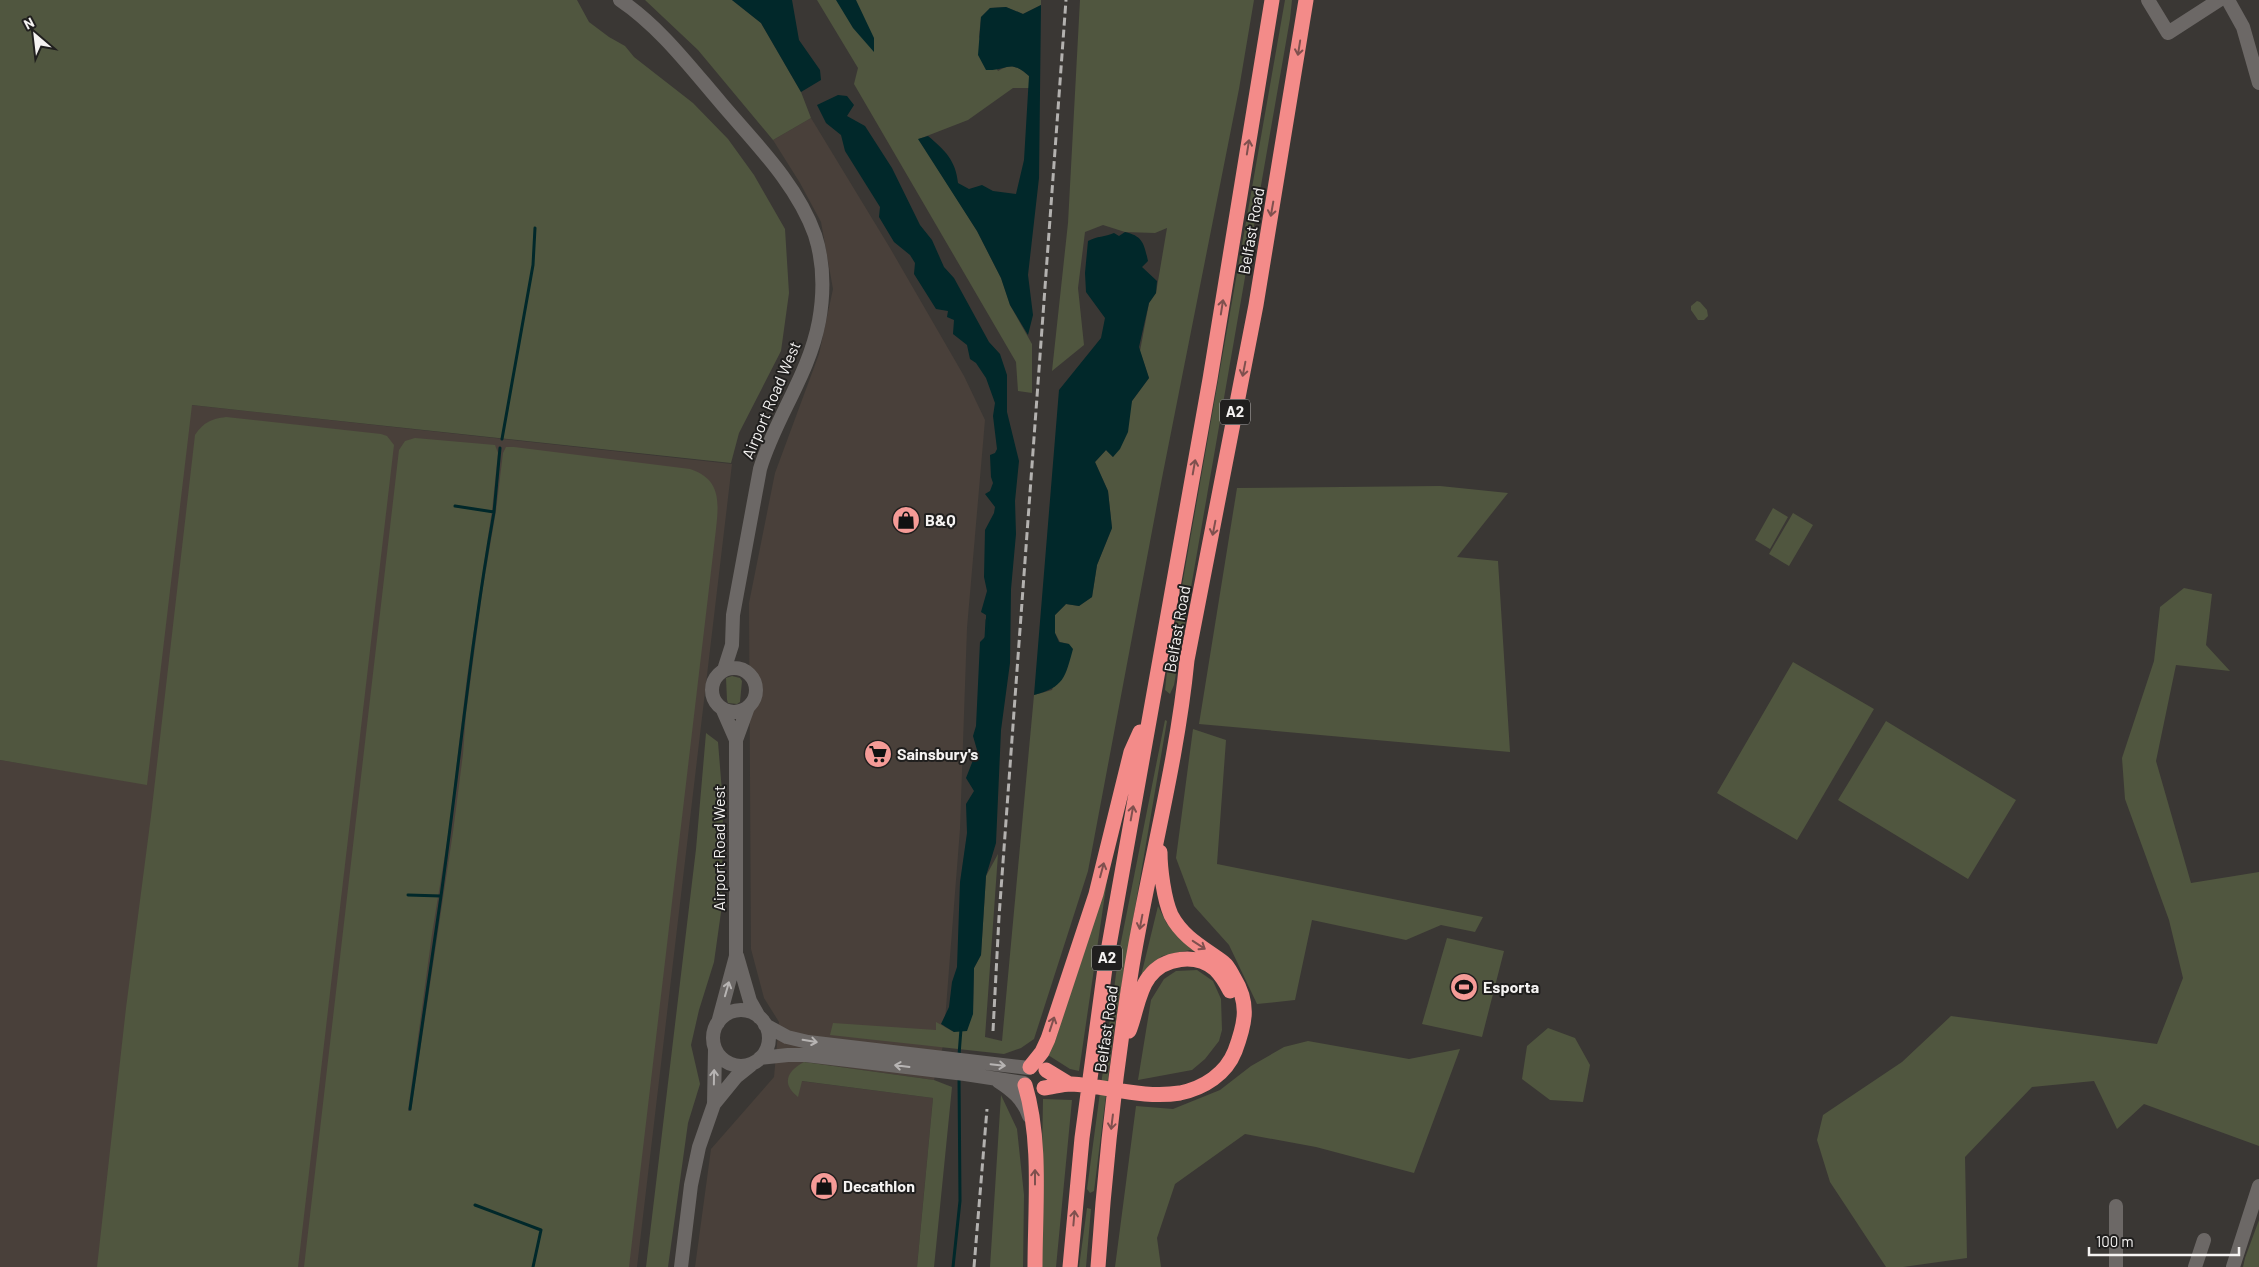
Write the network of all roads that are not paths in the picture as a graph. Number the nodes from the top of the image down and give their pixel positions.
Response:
1 (620, 0) edge
2 (1272, 0) edge
3 (1306, 0) edge
4 (2148, 0) edge
5 (2219, 0) edge
6 (2228, 0) edge
7 (2259, 83) edge
8 (732, 645) junction
9 (724, 670) junction
10 (745, 671) junction
11 (1152, 705) junction
12 (748, 707) junction
13 (722, 708) junction
14 (736, 740) junction
15 (1160, 823) junction
16 (736, 956) junction
17 (762, 1021) junction
18 (718, 1023) junction
19 (1242, 1025) junction
20 (715, 1049) junction
21 (1120, 1056) junction
22 (756, 1061) junction
23 (951, 1065) junction
24 (966, 1067) junction
25 (1029, 1068) junction
26 (1046, 1070) junction
27 (993, 1078) junction
28 (1025, 1084) junction
29 (1071, 1084) junction
30 (1044, 1088) junction
31 (714, 1104) junction
32 (1035, 1138) junction
33 (2259, 1186) edge
34 (2116, 1206) dead end
35 (2204, 1240) dead end
36 (681, 1267) edge
37 (1035, 1267) edge
38 (1070, 1267) edge
39 (1098, 1267) edge
40 (2116, 1267) edge
41 (2195, 1267) edge
42 (2232, 1267) edge

1 - 8 street, Airport Road West
11 -> 2 highway, Belfast Road / A2
3 -> 15 highway, Belfast Road / A2
4 - 5 street
6 - 7 street
8 - 9 street, Airport Road West
8 - 10 street, Airport Road West
9 - 10 street
9 - 13 street
10 - 12 street
25 -> 11 highway
38 -> 11 highway, Belfast Road / A2
12 - 13 street
12 - 14 street, Airport Road West
13 - 14 street, Airport Road West
14 - 16 street, Airport Road West
15 -> 19 highway
15 -> 21 highway, Belfast Road / A2
16 - 17 street, Airport Road West
18 -> 16 street, Airport Road West
17 - 18 street
17 - 22 street
17 -> 23 street
18 - 20 street
19 - 21 highway
19 - 29 highway
20 - 22 street
31 -> 20 street
21 -> 39 highway, Belfast Road / A2
23 -> 22 street
22 - 31 street
23 - 24 street
24 -> 25 street
24 - 27 street
25 - 26 street
25 - 28 street
26 - 29 highway
26 - 30 street
27 - 28 street
27 - 32 street
28 - 30 street
28 - 32 highway
29 - 30 highway
31 - 36 street
37 -> 32 highway
33 - 42 street
34 - 40 street
35 - 41 street

